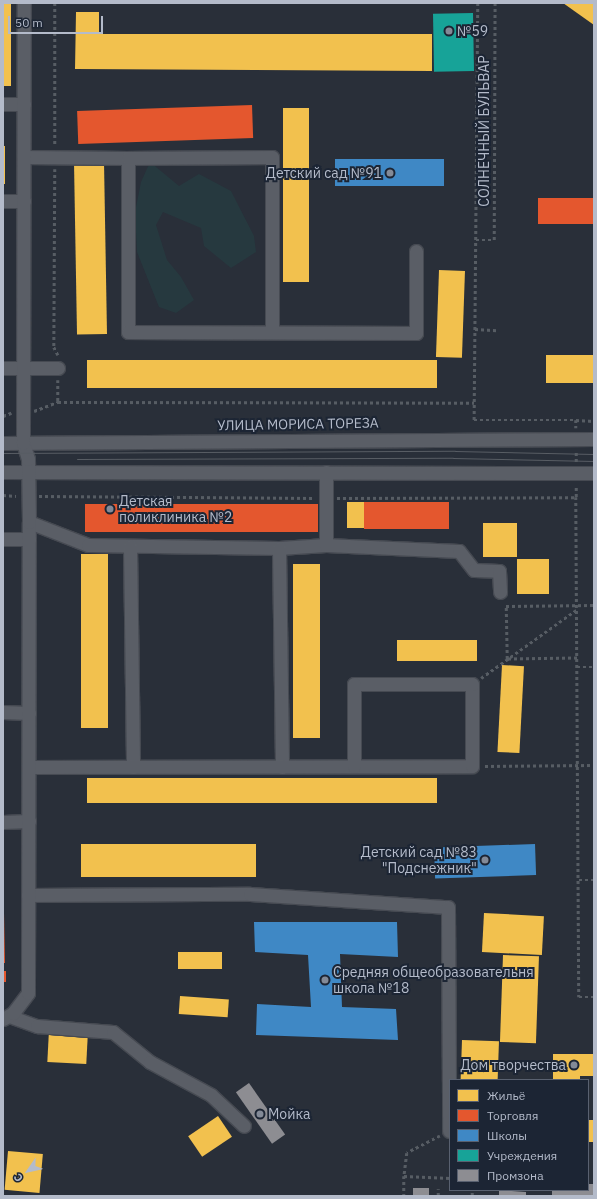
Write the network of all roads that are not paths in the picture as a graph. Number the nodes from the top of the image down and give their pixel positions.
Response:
1 (24, 3) edge
2 (30, 3) edge
3 (3, 104) edge
4 (24, 104) junction
5 (24, 157) junction
6 (128, 158) junction
7 (3, 201) edge
8 (24, 201) junction
9 (416, 251) dead end
10 (272, 332) junction
11 (3, 368) edge
12 (23, 368) junction
13 (58, 368) road end
14 (594, 439) edge
15 (3, 443) edge
16 (23, 443) junction
17 (3, 472) edge
18 (29, 472) junction
19 (326, 472) junction
20 (594, 473) edge
21 (29, 522) junction
22 (3, 539) edge
23 (29, 539) junction
24 (326, 545) junction
25 (130, 546) junction
26 (279, 548) junction
27 (500, 592) dead end
28 (3, 712) edge
29 (29, 713) junction
30 (354, 766) junction
31 (29, 767) junction
32 (133, 767) junction
33 (282, 767) junction
34 (29, 821) junction
35 (3, 822) edge
36 (28, 895) junction
37 (6, 1017) edge
38 (244, 1126) dead end
39 (448, 1131) road end

1 - 2 street
1 - 4 street
3 - 4 street
4 - 5 street
5 - 6 street
5 - 8 street
6 - 10 street
6 - 10 street
7 - 8 street
8 - 12 street
9 - 10 street
11 - 12 street
12 - 13 street
12 - 16 street
14 - 16 street, УЛИЦА МОРИСА ТОРЕЗА
15 - 16 street, УЛИЦА МОРИСА ТОРЕЗА
16 - 18 street
17 - 18 street
18 - 19 street
18 - 21 street
19 - 20 street
19 - 24 street
21 - 23 street
21 - 25 street
22 - 23 street
23 - 29 street
24 - 26 street
24 - 27 street
25 - 26 street
25 - 32 street
26 - 33 street
28 - 29 street
29 - 31 street
30 - 30 street
30 - 33 street
31 - 32 street
31 - 34 street
32 - 33 street
34 - 35 street
34 - 36 street
36 - 37 street
36 - 39 street
37 - 38 street

